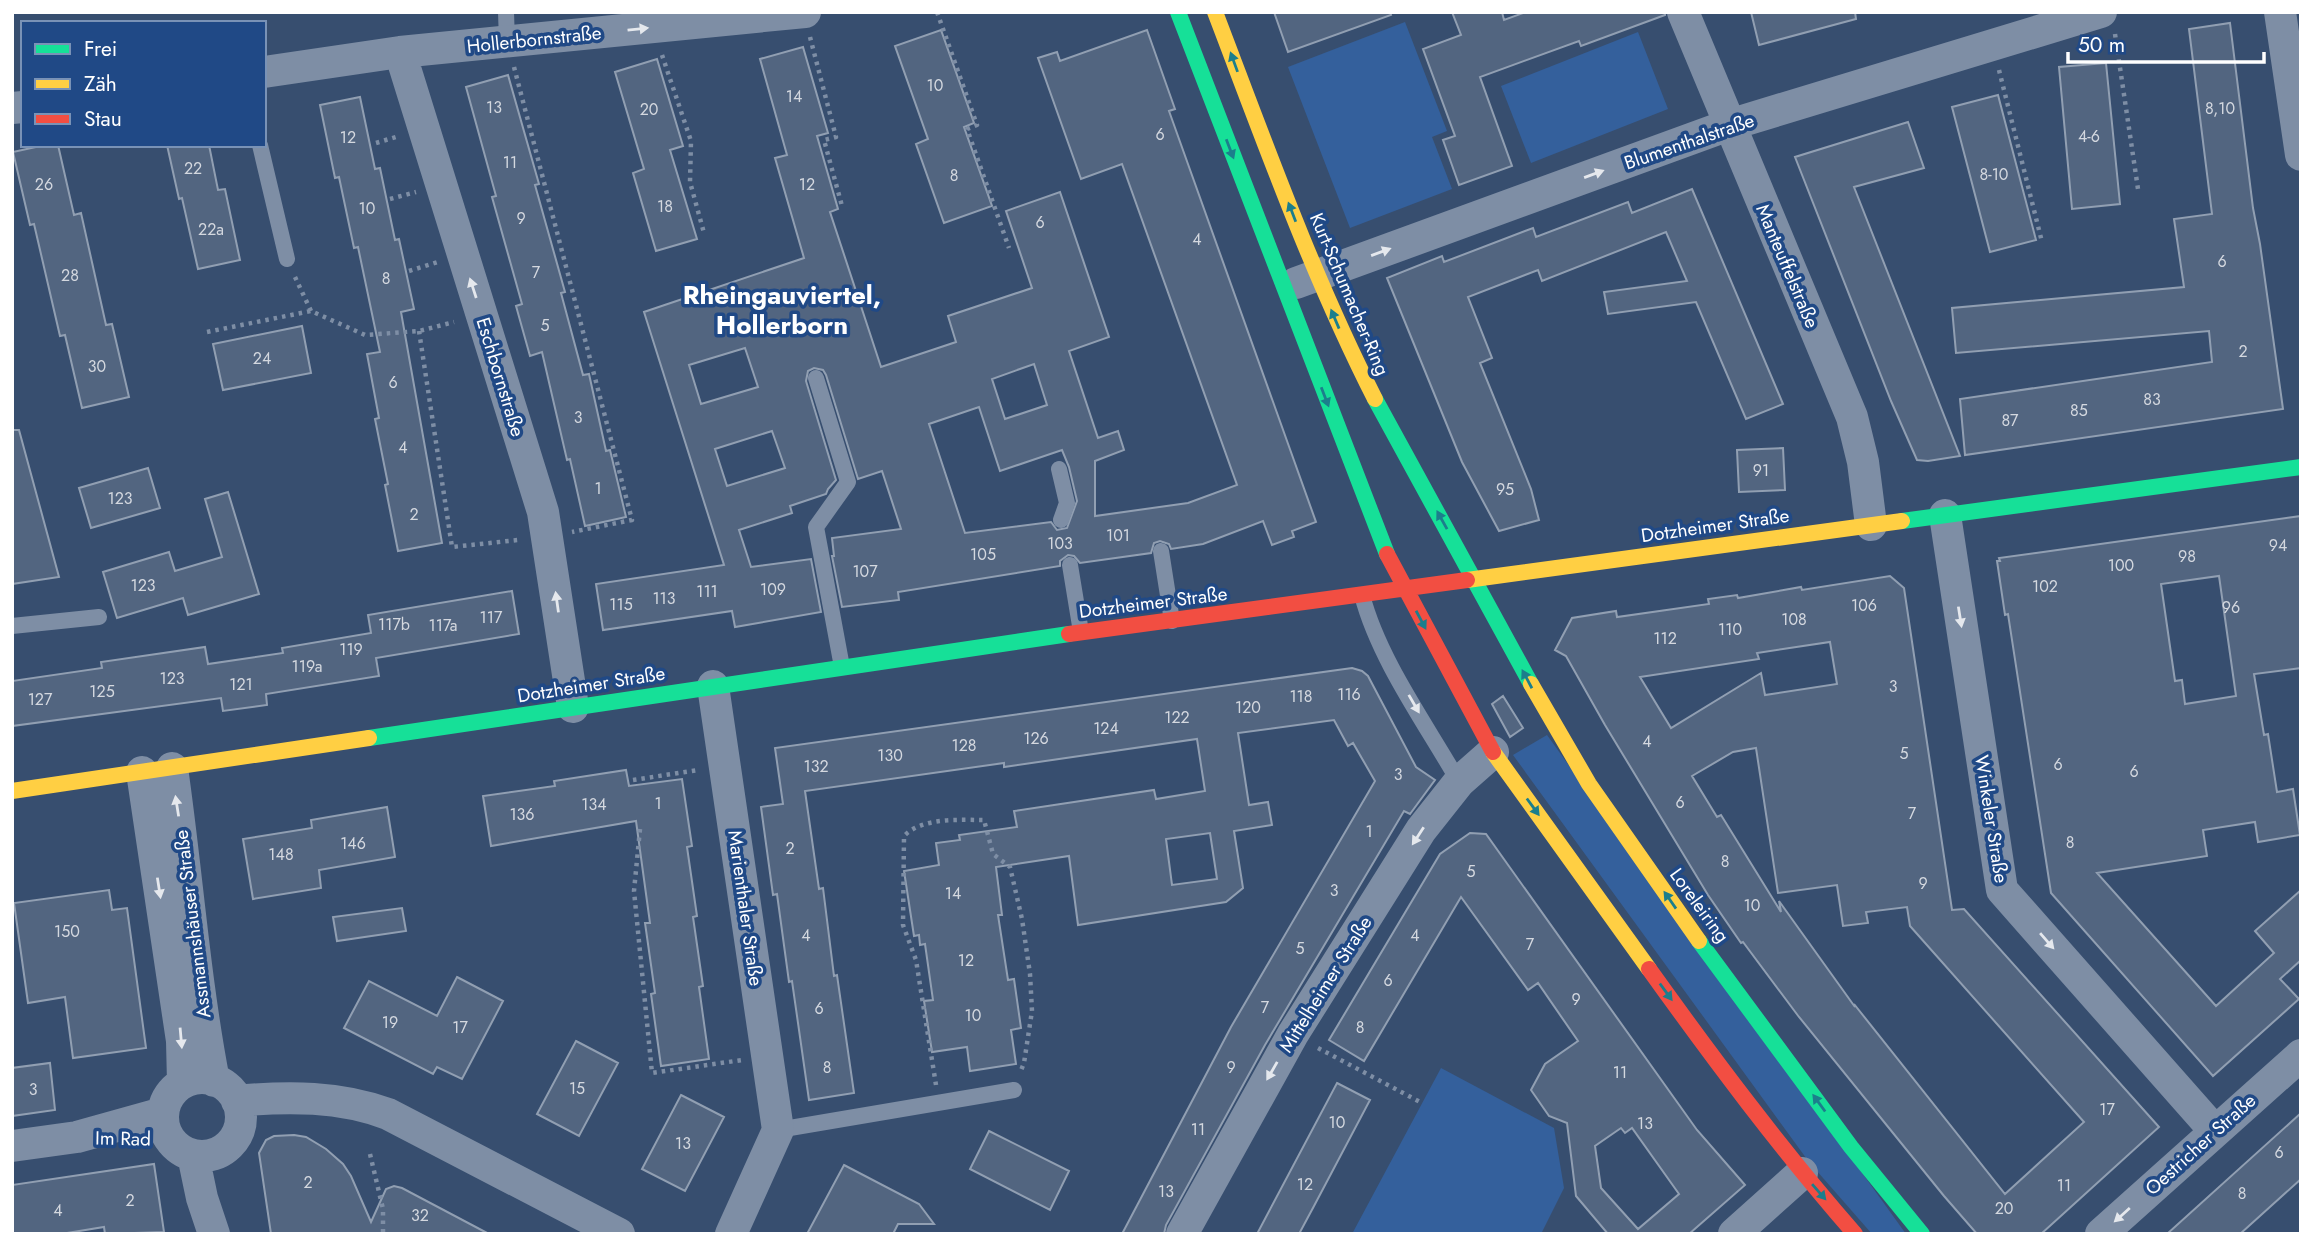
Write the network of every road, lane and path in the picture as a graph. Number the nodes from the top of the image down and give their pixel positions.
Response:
1 (804, 12) edge
2 (937, 12) edge
3 (1178, 12) edge
4 (1215, 12) edge
5 (1683, 12) edge
6 (2280, 12) edge
7 (2107, 19) edge
8 (506, 27) edge
9 (653, 27) junction
10 (1993, 45) junction
11 (400, 52) junction
12 (266, 72) edge
13 (2298, 121) edge
14 (1729, 125) junction
15 (260, 147) edge
16 (2301, 155) edge
17 (2137, 189) dead end
18 (842, 206) dead end
19 (704, 233) dead end
20 (2042, 242) dead end
21 (1009, 248) dead end
22 (287, 259) joint
23 (1317, 275) junction
24 (1283, 288) junction
25 (311, 311) junction
26 (482, 315) junction
27 (207, 332) dead end
28 (816, 378) dead end
29 (2301, 467) edge
30 (1059, 469) dead end
31 (1945, 515) junction
32 (1061, 520) dead end
33 (1871, 525) junction
34 (1161, 551) dead end
35 (1070, 565) dead end
36 (1475, 580) junction
37 (1405, 590) junction
38 (1362, 595) junction
39 (99, 617) dead end
40 (1172, 621) junction
41 (12, 626) edge
42 (1081, 632) junction
43 (842, 667) junction
44 (713, 686) junction
45 (573, 708) junction
46 (1493, 752) junction
47 (725, 766) junction
48 (157, 770) junction
49 (633, 780) dead end
50 (1459, 782) junction
51 (12, 791) edge
52 (640, 829) dead end
53 (1293, 1034) junction
54 (2301, 1055) edge
55 (767, 1056) junction
56 (183, 1083) junction
57 (1014, 1090) joint
58 (231, 1101) junction
59 (1422, 1102) dead end
60 (939, 1103) junction
61 (778, 1130) junction
62 (2214, 1130) junction
63 (186, 1140) junction
64 (12, 1146) edge
65 (370, 1154) dead end
66 (1802, 1173) junction
67 (214, 1233) edge
68 (383, 1234) edge
69 (619, 1234) edge
70 (731, 1234) edge
71 (1182, 1234) edge
72 (1734, 1234) edge
73 (1855, 1234) edge
74 (1922, 1234) edge
75 (2101, 1234) edge

1 - 9 street, Hollerbornstraße
1 - 18 path
2 - 21 path
3 -> 24 main road
23 -> 4 main road, Kurt-Schumacher-Ring
5 - 14 street, Manteuffelstraße
6 - 13 street
7 - 10 street, Blumenthalstraße
7 - 17 path
8 -> 9 street, Hollerbornstraße
8 - 11 street, Hollerbornstraße
9 - 19 path
10 - 14 street, Blumenthalstraße
10 - 20 path
11 - 12 street, Hollerbornstraße
26 -> 11 street, Eschbornstraße
13 - 16 street
23 -> 14 street, Blumenthalstraße
14 - 33 street, Manteuffelstraße
15 - 22 lane
22 - 25 path
23 - 24 street, Blumenthalstraße
36 -> 23 main road, Kurt-Schumacher-Ring
24 -> 37 main road
25 - 26 path
25 - 27 path
45 -> 26 street, Eschbornstraße
28 - 43 lane
29 - 31 main road, Dotzheimer Straße
30 - 32 lane
31 - 33 main road, Dotzheimer Straße
31 -> 62 street, Winkeler Straße
33 - 36 main road, Dotzheimer Straße
34 - 40 lane
35 - 42 lane
36 - 37 main road, Dotzheimer Straße
74 -> 36 main road, Loreleiring
37 - 38 main road, Dotzheimer Straße
37 -> 46 main road
38 - 40 main road, Dotzheimer Straße
38 -> 50 lane
39 - 41 lane
40 - 42 main road, Dotzheimer Straße
42 - 43 main road, Dotzheimer Straße
43 - 44 main road, Dotzheimer Straße
44 - 45 main road, Dotzheimer Straße
44 - 47 street, Marienthaler Straße
45 - 48 main road, Dotzheimer Straße
46 - 50 street, Mittelheimer Straße
46 -> 66 main road
47 - 49 path
47 - 55 street, Marienthaler Straße
48 - 51 main road, Dotzheimer Straße
48 -> 56 street, Assmannshäuser Straße
58 -> 48 street, Assmannshäuser Straße
50 -> 53 street, Mittelheimer Straße
52 - 55 path
53 - 59 path
53 -> 71 street, Mittelheimer Straße
54 - 62 street, Oestricher Straße
55 - 61 street, Marienthaler Straße
56 - 58 street
56 - 63 street
57 - 60 lane
57 - 60 path
58 - 63 street
58 - 69 street
60 - 61 lane
61 - 70 street
62 -> 75 street, Oestricher Straße
63 - 64 street, Im Rad
63 - 67 street
65 - 68 path
66 - 72 street
66 -> 73 main road

